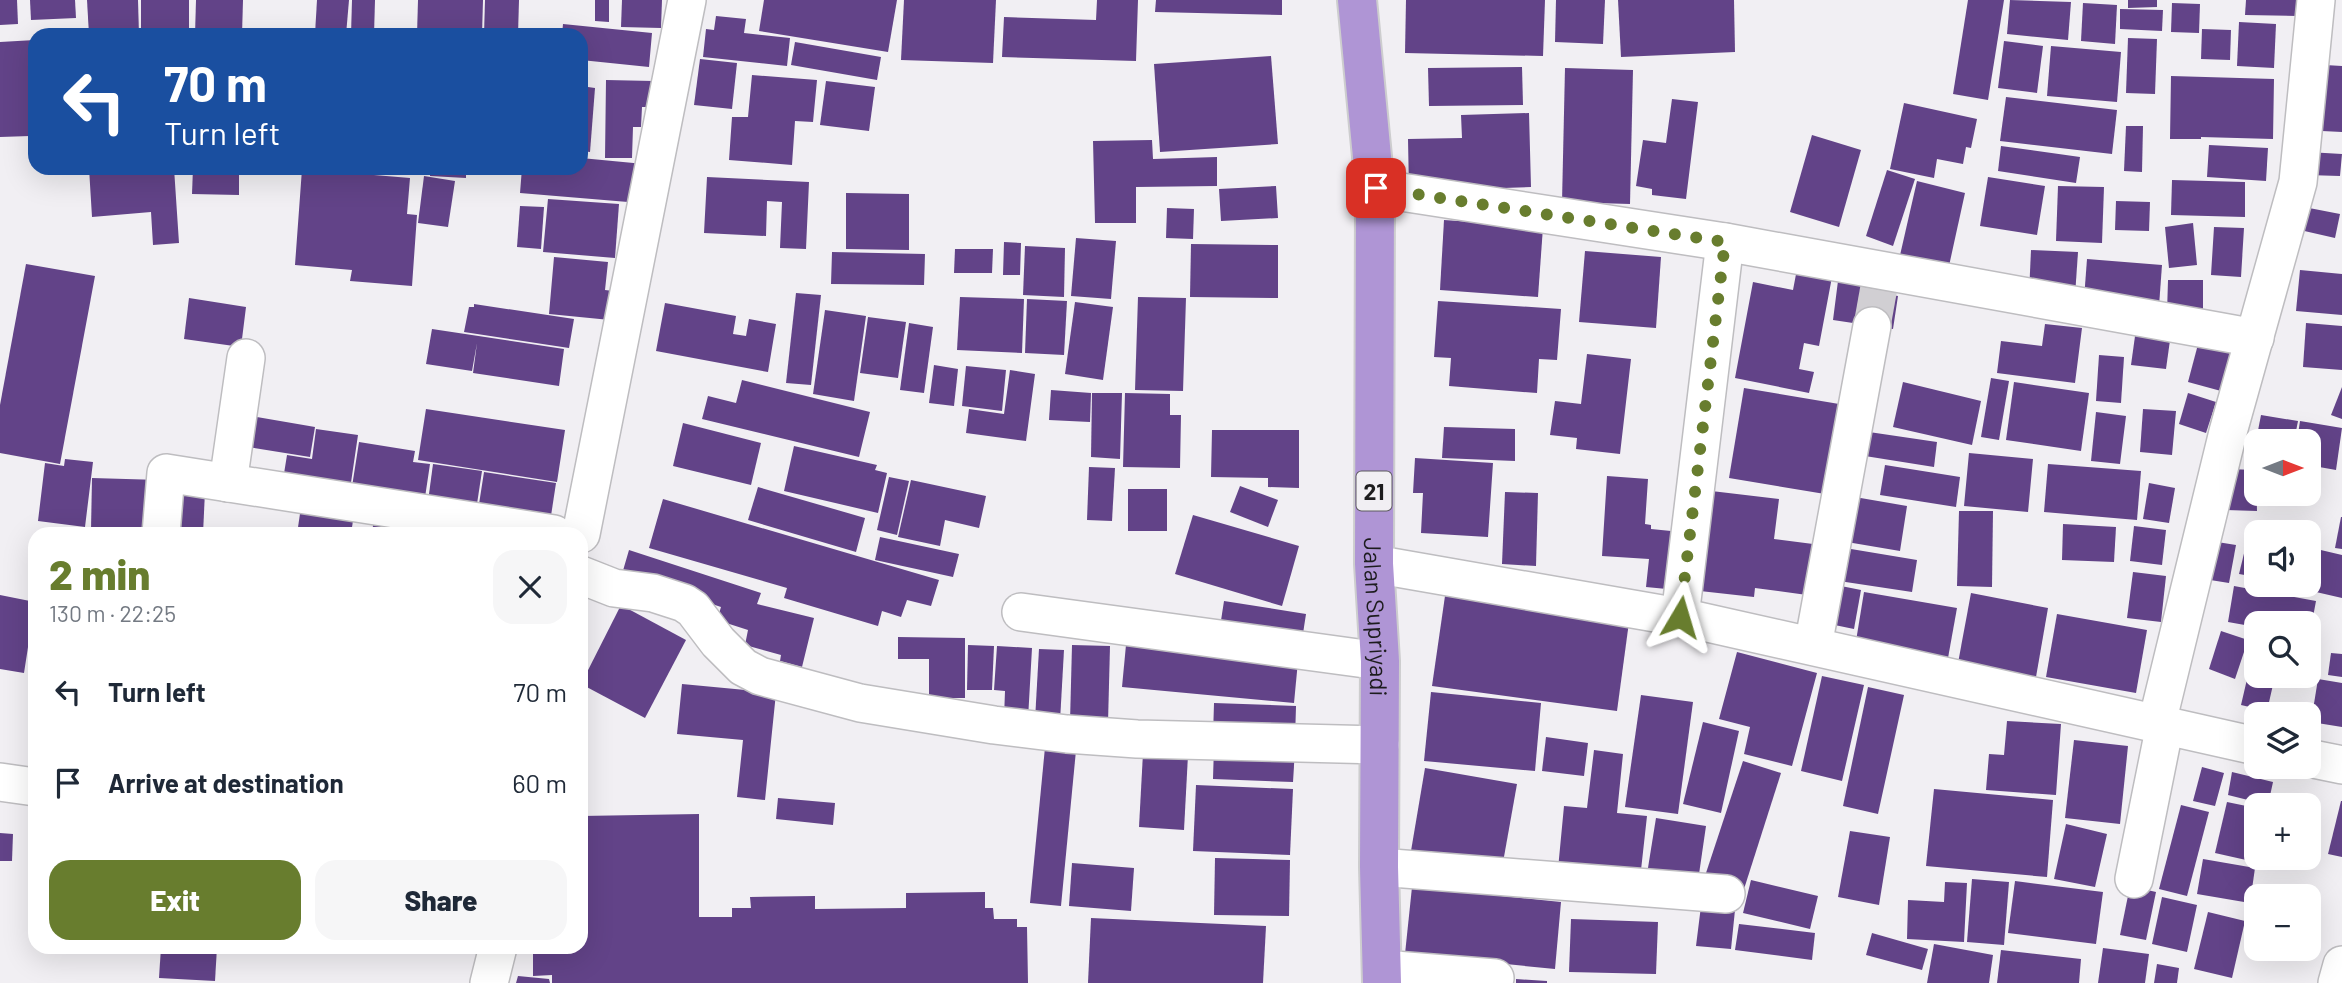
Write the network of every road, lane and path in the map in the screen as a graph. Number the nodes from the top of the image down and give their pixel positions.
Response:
1 (687, 0) edge
2 (1357, 0) edge
3 (2316, 0) edge
4 (1376, 188) junction
5 (1725, 242) junction
6 (1872, 326) tunnel mouth
7 (2255, 338) junction
8 (246, 358) dead end
9 (228, 483) junction
10 (162, 527) edge
11 (509, 527) edge
12 (581, 527) edge
13 (1374, 564) junction
14 (588, 578) edge
15 (1021, 612) dead end
16 (1680, 617) junction
17 (1813, 646) junction
18 (1380, 661) junction
19 (2161, 724) junction
20 (2244, 743) edge
21 (1380, 745) junction
22 (2321, 761) edge
23 (2342, 765) edge
24 (0, 782) edge
25 (28, 786) edge
26 (1378, 867) junction
27 (2134, 879) dead end
28 (1726, 894) dead end
29 (496, 954) edge
30 (2342, 965) edge
31 (1382, 976) edge
32 (1495, 978) dead end
33 (489, 983) edge
34 (2337, 983) edge

1 - 12 street
2 - 4 highway, Jalan Supriyadi / 21
3 - 7 street
4 - 5 street
4 - 13 highway, Jalan Supriyadi / 21
5 - 7 street
5 - 16 street
6 - 17 street
7 - 19 street
8 - 9 street
9 - 10 street
9 - 11 street
13 - 16 street
13 - 18 highway, Jalan Supriyadi / 21
14 - 21 street
15 - 18 street
16 - 17 street
17 - 19 street
18 - 21 highway, Jalan Supriyadi / 21
19 - 20 street
19 - 27 street
21 - 26 highway, Jalan Supriyadi / 21
22 - 23 street
24 - 25 street
26 - 28 street
26 - 31 highway, Jalan Supriyadi / 21
29 - 33 street
30 - 34 street
31 - 32 street

